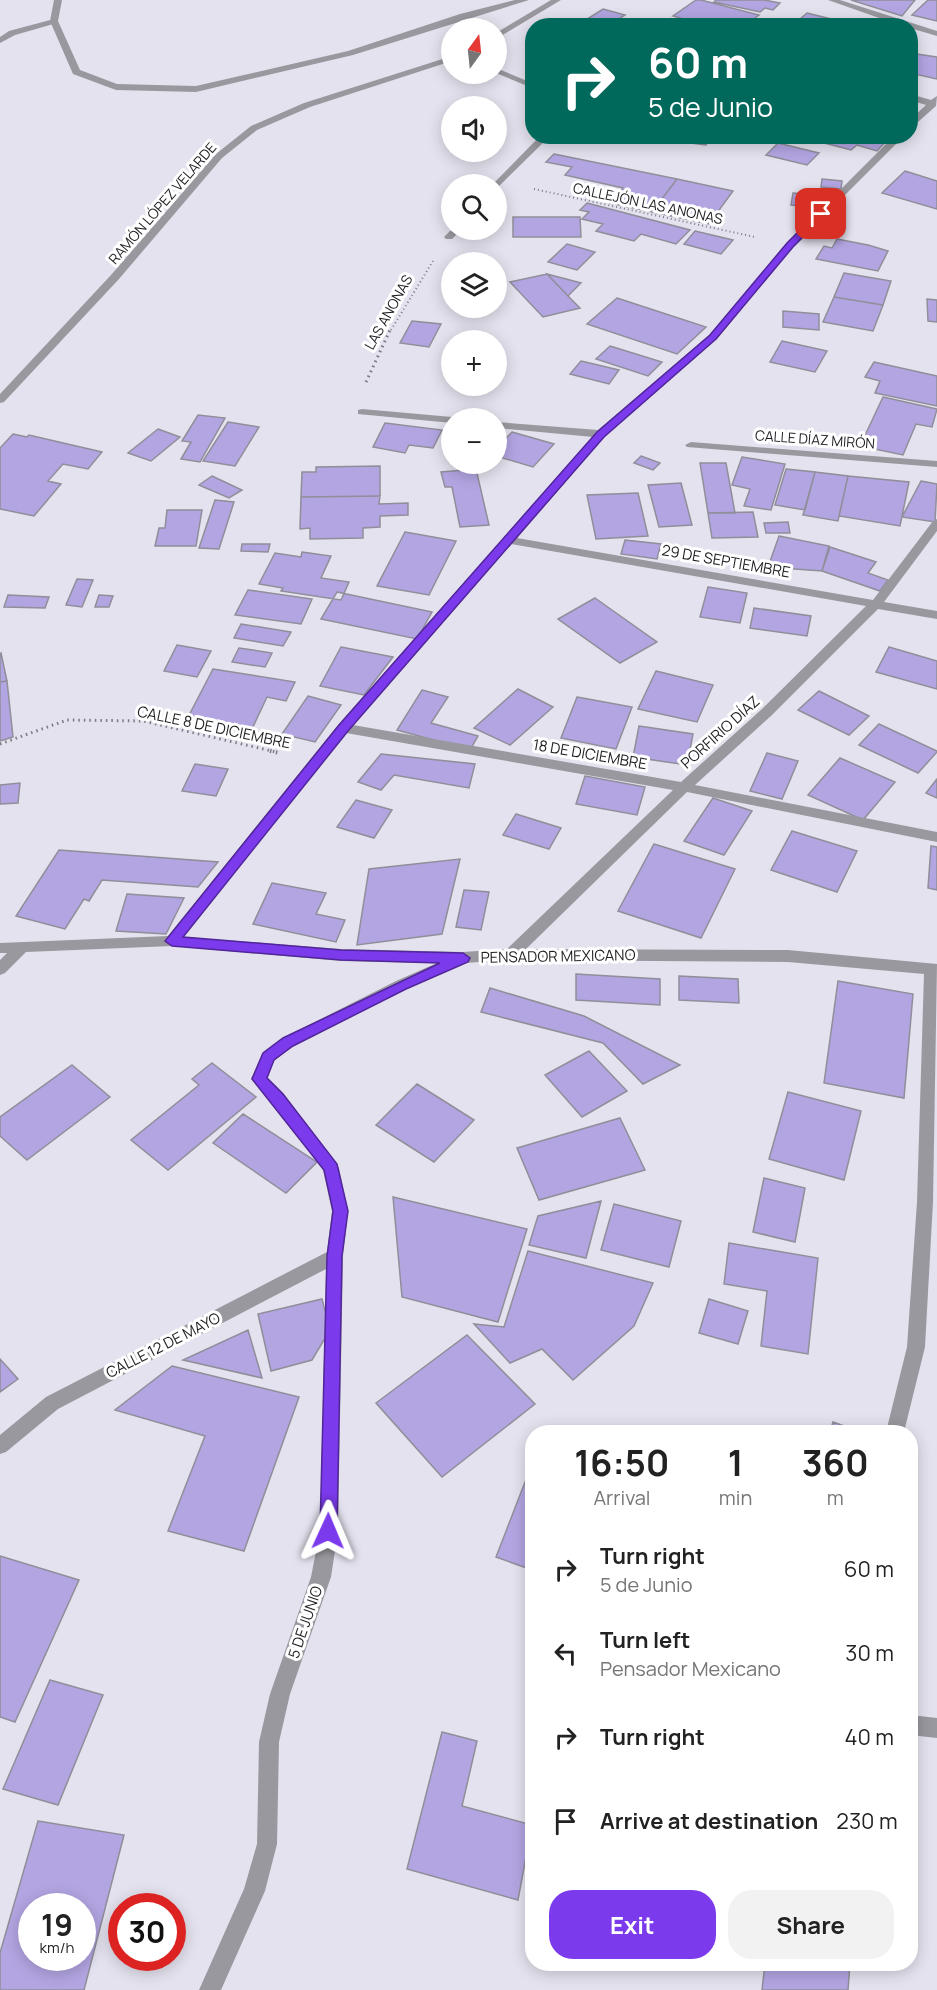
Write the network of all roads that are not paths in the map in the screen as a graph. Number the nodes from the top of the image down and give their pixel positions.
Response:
1 (58, 0) edge
2 (525, 0) edge
3 (556, 0) edge
4 (832, 0) edge
5 (527, 18) edge
6 (888, 18) edge
7 (525, 19) edge
8 (54, 21) junction
9 (918, 28) edge
10 (507, 30) edge
11 (937, 34) edge
12 (0, 40) edge
13 (441, 62) edge
14 (507, 75) edge
15 (525, 83) edge
16 (918, 99) edge
17 (935, 102) edge
18 (918, 118) edge
19 (538, 144) edge
20 (892, 144) edge
21 (507, 176) edge
22 (0, 400) edge
23 (362, 412) road end
24 (441, 419) edge
25 (507, 426) edge
26 (601, 434) junction
27 (691, 445) dead end
28 (937, 464) edge
29 (937, 523) edge
30 (510, 540) junction
31 (876, 604) junction
32 (937, 615) edge
33 (344, 728) junction
34 (684, 788) junction
35 (937, 837) edge
36 (172, 941) junction
37 (22, 947) junction
38 (0, 948) edge
39 (511, 954) junction
40 (463, 958) junction
41 (0, 969) edge
42 (934, 969) edge
43 (335, 1256) junction
44 (897, 1425) edge
45 (0, 1446) edge
46 (918, 1726) edge
47 (937, 1728) edge
48 (210, 1990) edge

1 - 8 street
2 - 8 street
3 - 5 street
4 - 6 street
7 - 10 street
8 - 12 street
9 - 11 street
13 - 22 street, RAMÓN LÓPEZ VELARDE
14 - 15 street
16 - 17 street
17 - 18 street
19 - 21 street
20 - 26 street
23 - 24 street
25 - 26 street
26 - 30 street
27 - 28 street, CALLE DÍAZ MIRÓN
29 - 31 street, PORFIRIO DÍAZ
30 - 31 street, 29 DE SEPTIEMBRE
30 - 33 street
31 - 32 street, 29 DE SEPTIEMBRE
31 - 34 street, PORFIRIO DÍAZ
33 - 34 street, 18 DE DICIEMBRE
33 - 36 street
34 - 35 street, 18 DE DICIEMBRE
34 - 39 street, PORFIRIO DÍAZ
36 - 37 street, PENSADOR MEXICANO
36 - 40 street, PENSADOR MEXICANO
37 - 38 street, PENSADOR MEXICANO
37 - 41 street
39 - 40 street, PENSADOR MEXICANO
39 - 42 street, PENSADOR MEXICANO
40 - 43 street, 5 DE JUNIO
42 - 44 street
43 - 45 street, CALLE 12 DE MAYO
43 - 48 street, 5 DE JUNIO
46 - 47 street

